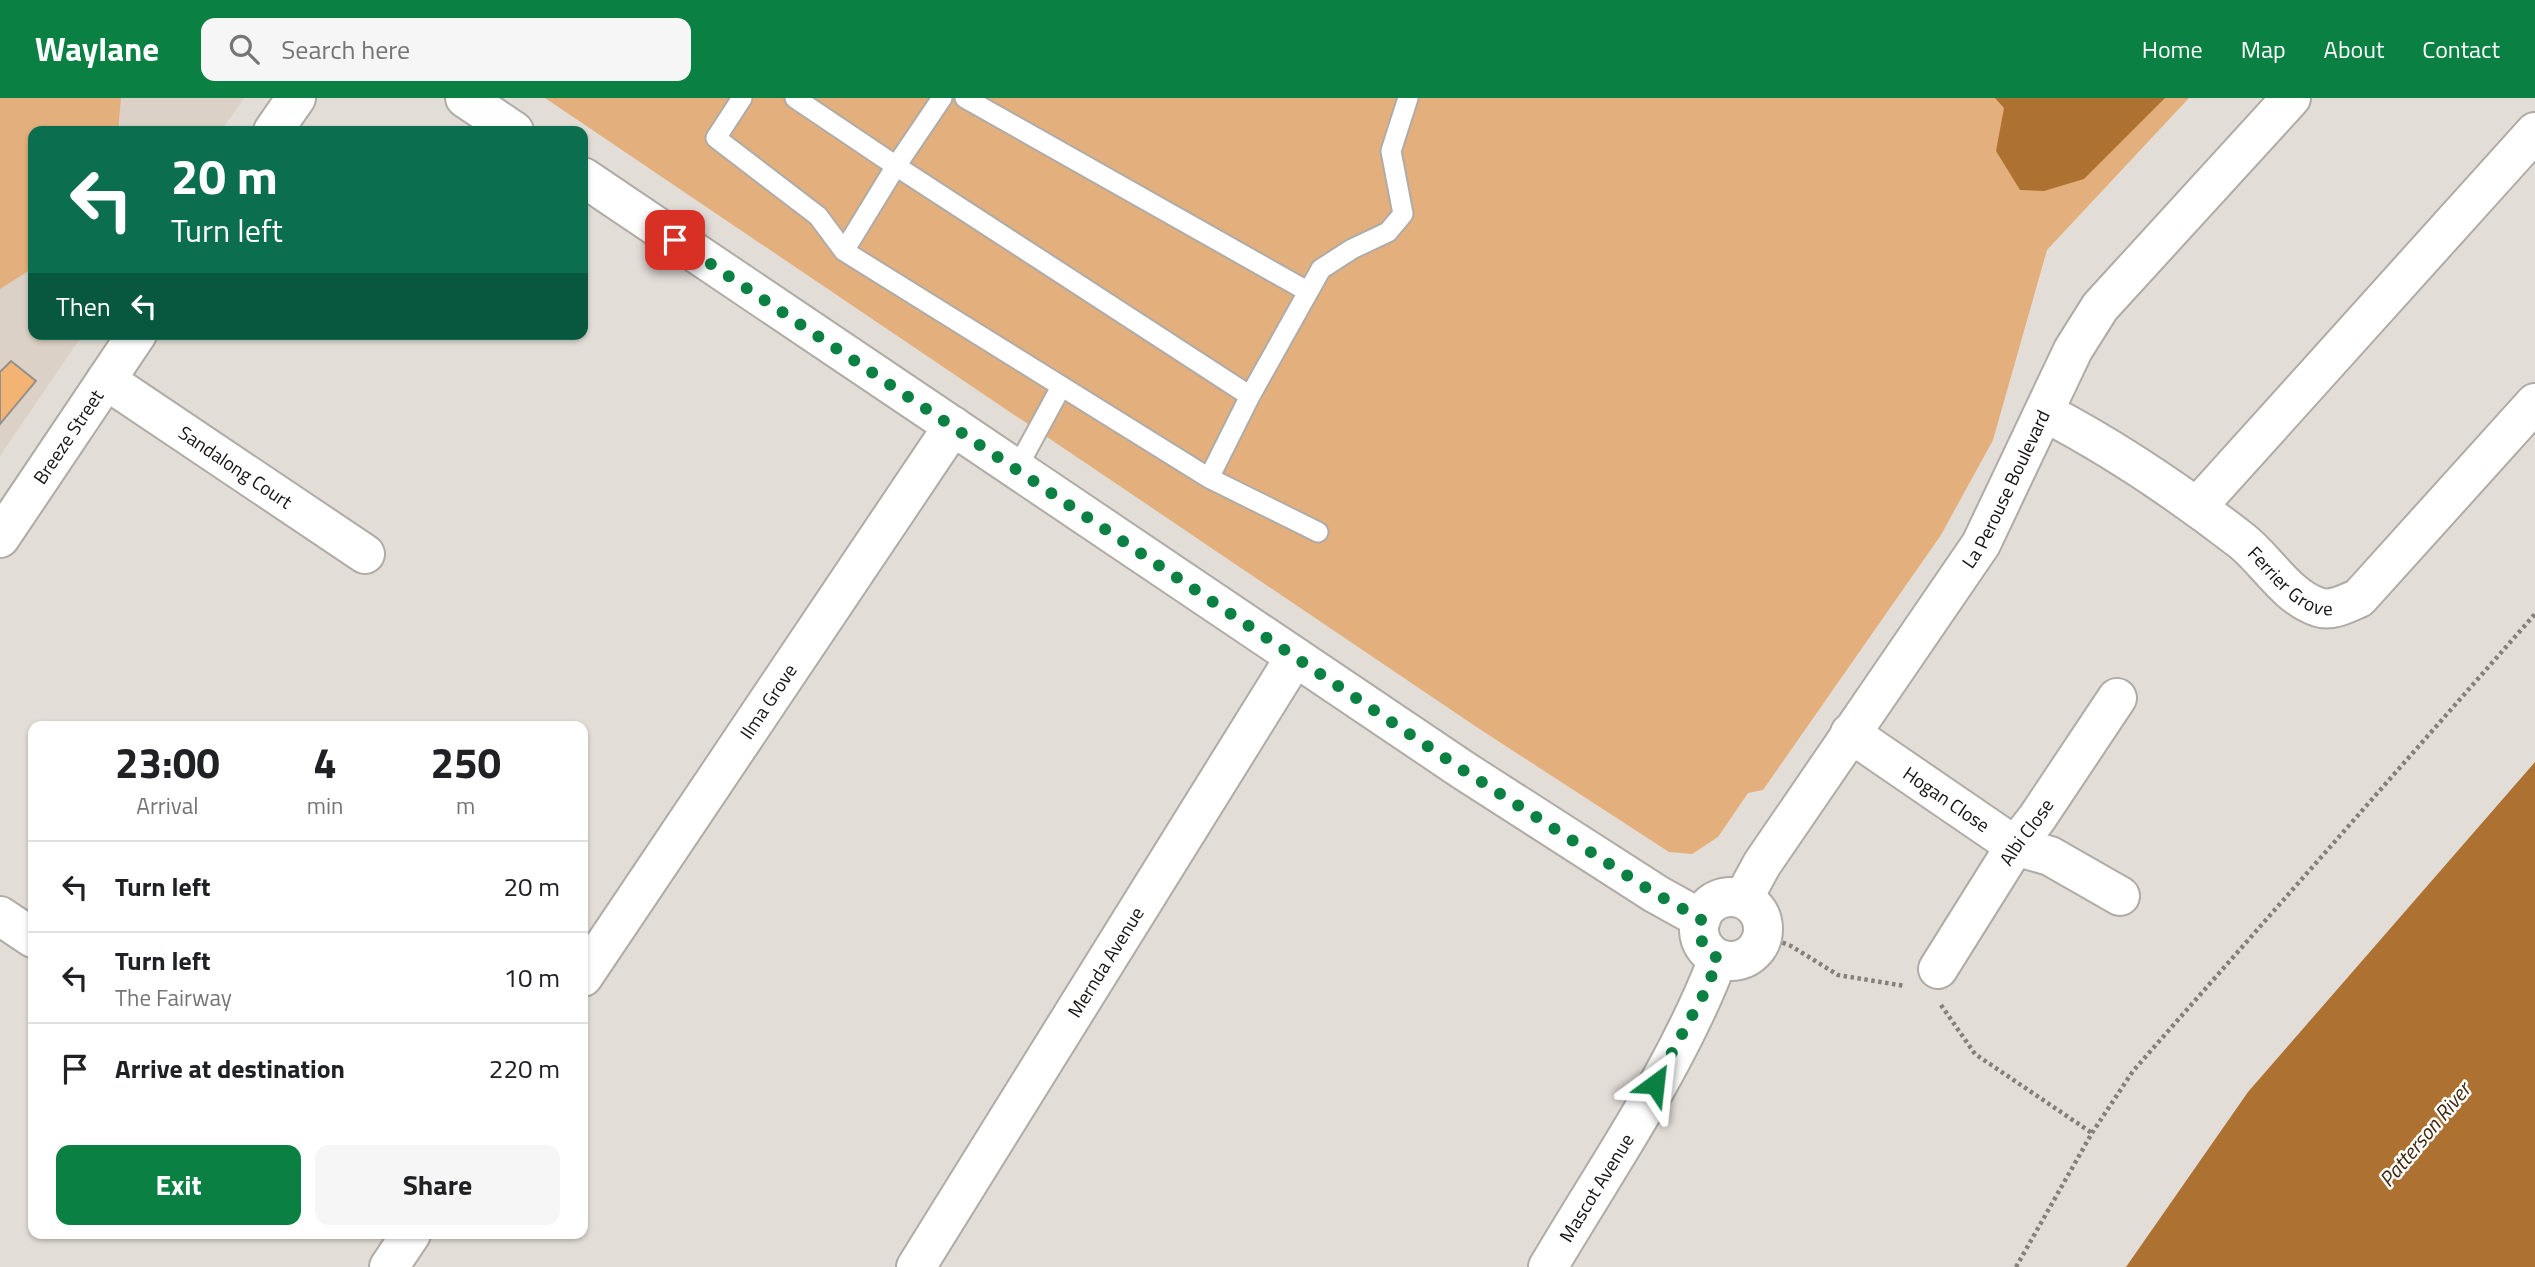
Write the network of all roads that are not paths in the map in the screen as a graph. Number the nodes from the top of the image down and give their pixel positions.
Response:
1 (296, 98) edge
2 (465, 98) edge
3 (742, 98) edge
4 (795, 98) edge
5 (942, 98) edge
6 (965, 98) edge
7 (1408, 98) edge
8 (2291, 98) edge
9 (276, 126) edge
10 (507, 126) edge
11 (2535, 132) edge
12 (897, 166) junction
13 (588, 180) edge
14 (844, 251) junction
15 (1307, 291) junction
16 (133, 340) edge
17 (106, 380) junction
18 (1060, 387) junction
19 (1250, 396) junction
20 (2535, 403) edge
21 (2046, 413) junction
22 (953, 426) junction
23 (1016, 470) junction
24 (1209, 478) junction
25 (2197, 507) junction
26 (1318, 532) dead end
27 (0, 538) edge
28 (365, 554) dead end
29 (1295, 657) junction
30 (2118, 698) dead end
31 (1850, 733) junction
32 (2015, 846) junction
33 (2120, 897) dead end
34 (1743, 899) junction
35 (0, 916) edge
36 (1701, 919) junction
37 (28, 935) edge
38 (1718, 959) junction
39 (588, 970) edge
40 (1931, 986) road end
41 (408, 1239) edge
42 (389, 1267) edge
43 (916, 1267) edge
44 (1548, 1267) edge

1 - 9 street
2 - 10 street
3 - 14 lane
4 - 12 lane
5 - 12 lane
6 - 15 lane
7 - 15 lane
8 - 21 street, La Perouse Boulevard
11 - 25 street
12 - 14 lane
12 - 19 lane
13 - 22 street
14 - 18 lane
15 - 19 lane
16 - 17 street, Breeze Street
17 - 27 street, Breeze Street
17 - 28 street, Sandalong Court
18 - 23 lane
18 - 24 lane
19 - 24 lane
20 - 25 street, Ferrier Grove
21 - 25 street, Ferrier Grove
21 - 31 street, La Perouse Boulevard
22 - 23 street
22 - 39 street, Ilma Grove
23 - 29 street
24 - 26 lane
29 - 36 street
29 - 43 street, Mernda Avenue
30 - 32 street, Albi Close
31 - 32 street, Hogan Close
31 - 34 street, La Perouse Boulevard
32 - 33 street, Hogan Close
32 - 40 street, Albi Close
34 - 36 street
34 - 38 street
35 - 37 street
36 - 38 street
38 - 44 street, Mascot Avenue
41 - 42 street

